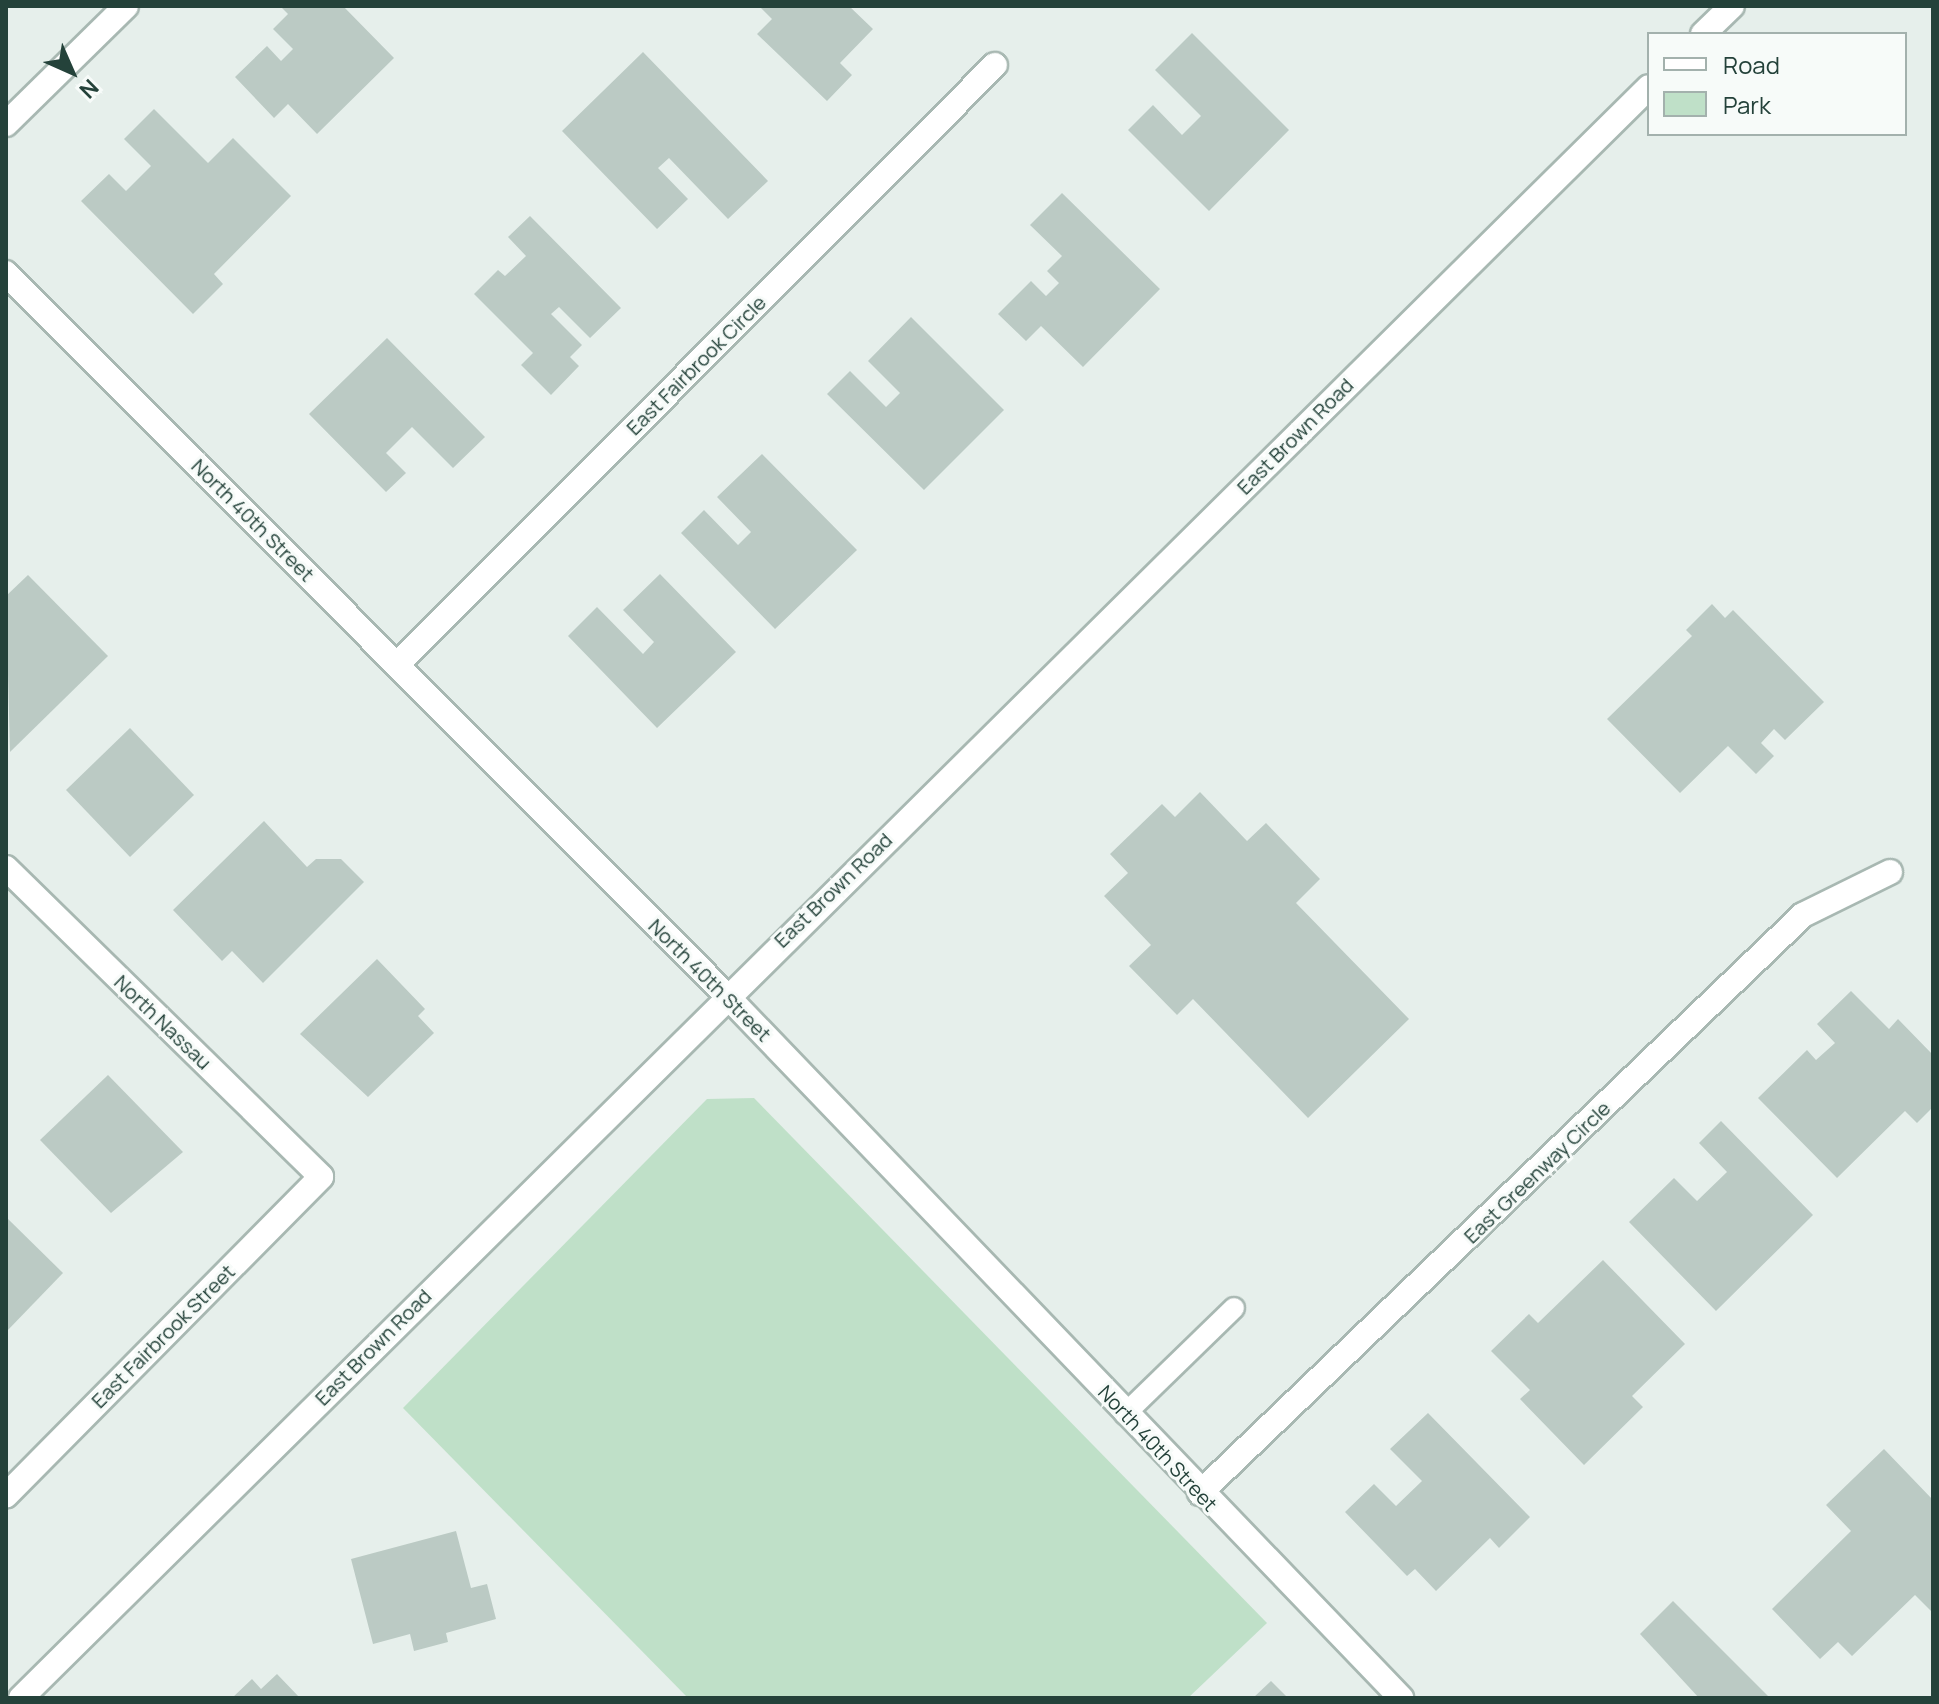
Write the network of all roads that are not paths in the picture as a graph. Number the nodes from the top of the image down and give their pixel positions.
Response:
1 (126, 6) edge
2 (1732, 6) edge
3 (1705, 32) edge
4 (995, 65) dead end
5 (1647, 89) edge
6 (6, 124) edge
7 (6, 273) edge
8 (397, 665) junction
9 (6, 868) edge
10 (1890, 872) dead end
11 (726, 995) junction
12 (321, 1177) joint
13 (1234, 1308) dead end
14 (1125, 1414) junction
15 (1200, 1493) junction
16 (6, 1495) edge
17 (21, 1698) edge
18 (1401, 1698) edge

1 - 6 street
2 - 3 street
4 - 8 street, East Fairbrook Circle
5 - 11 street, East Brown Road
7 - 8 street, North 40th Street
8 - 11 street, North 40th Street
9 - 12 street, North Nassau
10 - 15 street, East Greenway Circle
11 - 14 street, North 40th Street
11 - 17 street, East Brown Road
12 - 16 street, East Fairbrook Street
13 - 14 lane
14 - 15 street, North 40th Street
15 - 18 street, North 40th Street

